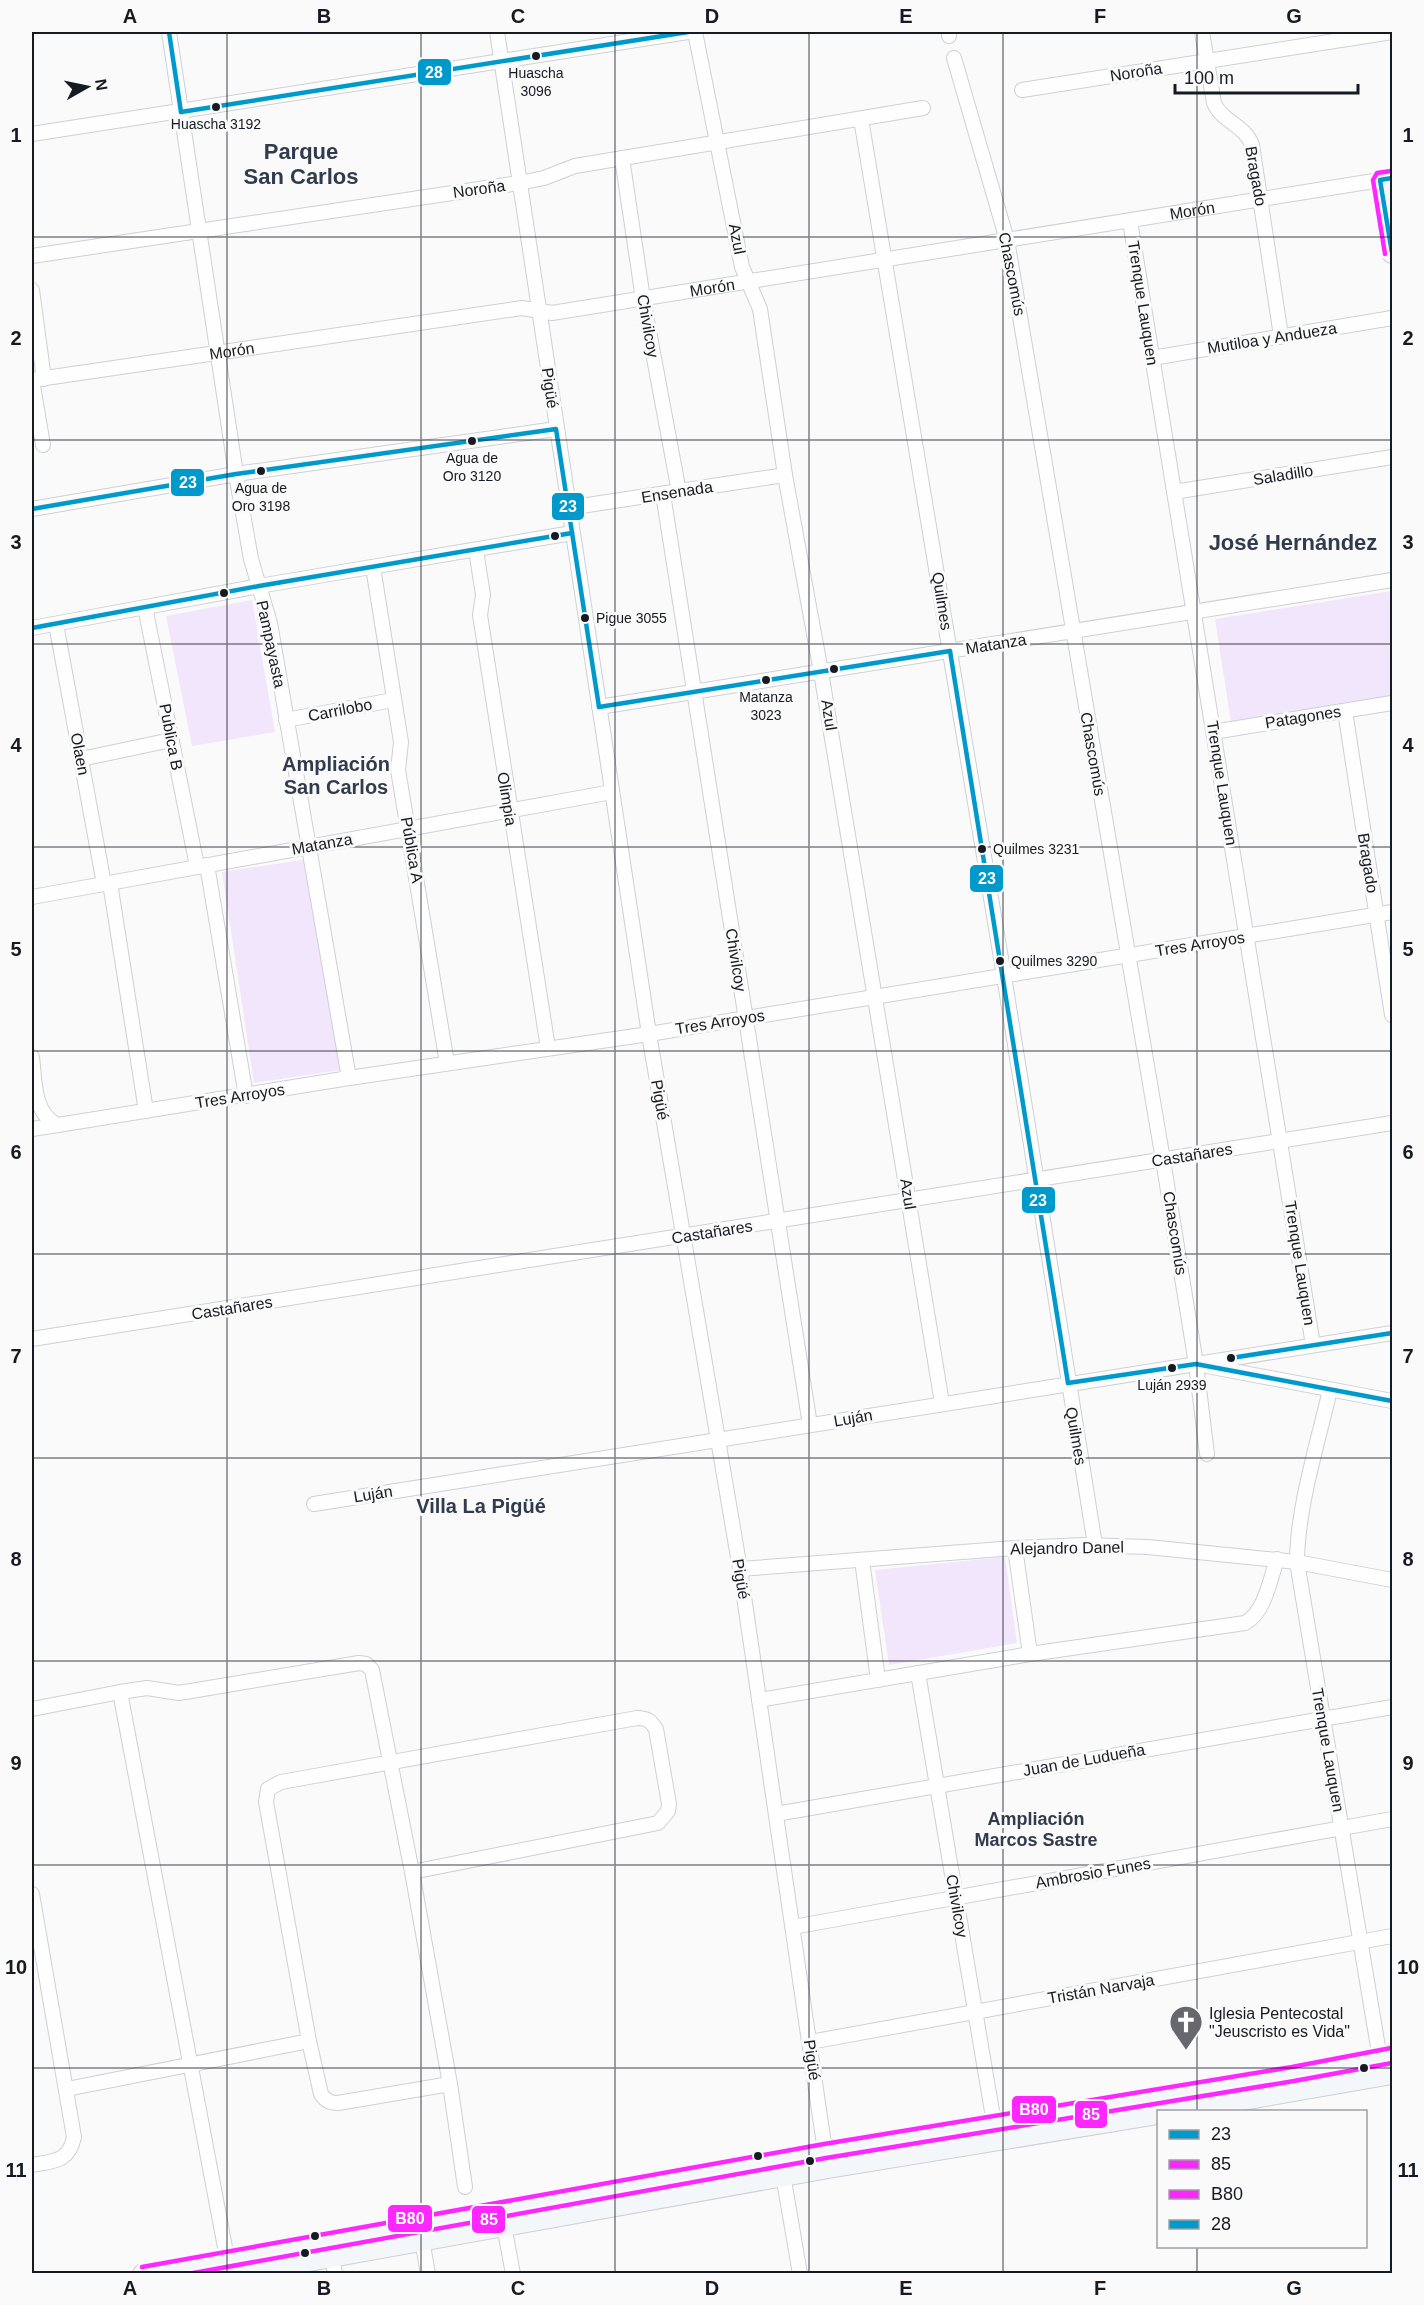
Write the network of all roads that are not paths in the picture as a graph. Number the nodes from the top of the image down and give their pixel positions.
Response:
1 (169, 32) edge
2 (497, 32) edge
3 (688, 32) edge
4 (695, 32) edge
5 (1202, 32) edge
6 (1392, 32) edge
7 (954, 58) dead end
8 (501, 61) junction
9 (1207, 61) junction
10 (1022, 90) dead end
11 (923, 108) dead end
12 (181, 112) junction
13 (861, 119) junction
14 (32, 134) edge
15 (718, 142) junction
16 (622, 158) junction
17 (1386, 179) edge
18 (519, 183) junction
19 (1261, 199) junction
20 (1130, 221) junction
21 (199, 231) junction
22 (1007, 240) junction
23 (1392, 254) edge
24 (32, 256) edge
25 (885, 260) junction
26 (747, 282) junction
27 (32, 290) edge
28 (643, 299) junction
29 (539, 312) junction
30 (1392, 318) edge
31 (1281, 336) junction
32 (216, 352) junction
33 (1152, 358) junction
34 (36, 380) edge
35 (556, 429) junction
36 (43, 445) dead end
37 (1392, 458) edge
38 (236, 474) junction
39 (785, 475) junction
40 (678, 492) junction
41 (1174, 492) junction
42 (663, 494) junction
43 (568, 508) junction
44 (32, 509) edge
45 (572, 532) junction
46 (476, 550) junction
47 (373, 567) junction
48 (1392, 580) edge
49 (259, 586) junction
50 (145, 607) junction
51 (1194, 612) junction
52 (56, 624) junction
53 (32, 628) edge
54 (1072, 632) junction
55 (950, 651) junction
56 (821, 672) junction
57 (693, 692) junction
58 (393, 700) junction
59 (1392, 703) edge
60 (599, 707) junction
61 (1345, 711) junction
62 (286, 720) junction
63 (1213, 732) junction
64 (171, 740) junction
65 (81, 759) junction
66 (612, 792) junction
67 (509, 810) junction
68 (409, 828) junction
69 (309, 847) junction
70 (202, 866) junction
71 (107, 884) junction
72 (32, 897) edge
73 (1392, 912) edge
74 (1376, 915) junction
75 (1246, 936) junction
76 (1128, 956) junction
77 (1004, 976) junction
78 (875, 997) junction
79 (1392, 1015) edge
80 (745, 1018) junction
81 (649, 1034) junction
82 (548, 1048) junction
83 (32, 1057) edge
84 (447, 1063) junction
85 (349, 1078) junction
86 (246, 1096) junction
87 (146, 1111) junction
88 (53, 1123) junction
89 (1392, 1123) edge
90 (32, 1129) edge
91 (1280, 1141) junction
92 (1163, 1160) junction
93 (1036, 1181) junction
94 (909, 1201) junction
95 (778, 1222) junction
96 (684, 1237) junction
97 (1392, 1333) edge
98 (32, 1339) edge
99 (1313, 1345) junction
100 (1196, 1364) junction
101 (1068, 1383) junction
102 (1330, 1390) junction
103 (1392, 1401) edge
104 (942, 1403) junction
105 (810, 1425) junction
106 (718, 1441) junction
107 (1207, 1454) dead end
108 (314, 1504) dead end
109 (1095, 1545) junction
110 (1015, 1548) junction
111 (1277, 1559) junction
112 (862, 1560) junction
113 (1297, 1562) junction
114 (740, 1569) junction
115 (1392, 1580) edge
116 (1030, 1654) junction
117 (918, 1673) junction
118 (878, 1680) junction
119 (120, 1692) junction
120 (759, 1700) junction
121 (1392, 1707) edge
122 (32, 1709) edge
123 (1323, 1719) junction
124 (391, 1762) junction
125 (937, 1786) junction
126 (776, 1814) junction
127 (1392, 1819) edge
128 (1341, 1828) junction
129 (411, 1872) junction
130 (32, 1894) edge
131 (956, 1898) junction
132 (793, 1927) junction
133 (1392, 1936) edge
134 (1360, 1942) junction
135 (975, 2012) junction
136 (309, 2041) junction
137 (810, 2042) junction
138 (190, 2064) junction
139 (1387, 2065) edge
140 (450, 2084) junction
141 (67, 2089) junction
142 (1182, 2110) edge
143 (1157, 2114) edge
144 (996, 2132) junction
145 (826, 2159) junction
146 (32, 2165) edge
147 (781, 2167) junction
148 (465, 2187) dead end
149 (502, 2217) junction
150 (420, 2232) junction
151 (332, 2257) edge
152 (232, 2266) edge
153 (143, 2274) edge
154 (428, 2274) edge
155 (513, 2274) edge
156 (800, 2274) edge

1 - 12 street, Pampayasta
2 - 8 street, Pigüé
3 - 8 street
4 - 15 street, Azul
5 - 9 street, Bragado
6 - 9 street, Noroña
7 - 22 street, Chascomús
8 - 12 street
8 - 18 street, Pigüé
9 - 10 street, Noroña
9 - 19 street, Bragado
11 - 13 street, Noroña
12 - 14 street
12 - 21 street, Pampayasta
13 - 15 street, Noroña
13 - 25 street, Quilmes
15 - 16 street, Noroña
15 - 26 street, Azul
16 - 18 street, Noroña
16 - 28 street, Chivilcoy
17 - 19 street, Morón
17 - 23 main road
18 - 21 street, Noroña
18 - 29 street, Pigüé
19 - 20 street, Morón
19 - 31 street, Bragado
20 - 22 street, Morón
20 - 33 street, Trenque Lauquen
21 - 24 street, Noroña
21 - 32 street, Pampayasta
22 - 25 street, Morón
22 - 54 street, Chascomús
25 - 26 street, Morón
25 - 55 street, Quilmes
26 - 28 street, Morón
26 - 39 street, Azul
27 - 34 street
28 - 29 street, Morón
28 - 40 street, Chivilcoy
29 - 32 street, Morón
29 - 35 street, Pigüé
30 - 31 street, Mutiloa y Andueza
31 - 33 street, Mutiloa y Andueza
32 - 34 street, Morón
32 - 38 street, Pampayasta
33 - 41 street, Trenque Lauquen
34 - 36 street
35 - 38 street
35 - 43 street, Pigüé
37 - 41 street, Saladillo
38 - 44 street
38 - 49 street, Pampayasta
39 - 40 street, Ensenada
39 - 56 street, Azul
40 - 42 street, Ensenada
41 - 51 street, Trenque Lauquen
42 - 43 street, Ensenada
42 - 57 street, Chivilcoy
43 - 45 street, Pigüé
45 - 46 street
45 - 60 street, Pigüé
46 - 47 street
46 - 67 street, Olimpia
47 - 49 street
47 - 58 street, Pública A
48 - 51 street, Matanza
49 - 50 street
49 - 62 street, Pampayasta
50 - 52 street
50 - 64 street, Publica B
51 - 54 street, Matanza
51 - 63 street, Trenque Lauquen
52 - 53 street
52 - 65 street, Olaen
54 - 55 street, Matanza
54 - 76 street, Chascomús
55 - 56 street, Matanza
55 - 77 street, Quilmes
56 - 57 street, Matanza
56 - 78 street, Azul
57 - 60 street, Matanza
57 - 80 street, Chivilcoy
58 - 62 street, Carrilobo
58 - 68 street, Pública A
59 - 61 street, Patagones
60 - 66 street, Pigüé
61 - 63 street, Patagones
61 - 74 street, Bragado
62 - 69 street, Pampayasta
63 - 75 street, Trenque Lauquen
64 - 65 street
64 - 70 street, Publica B
65 - 71 street, Olaen
66 - 67 street, Matanza
66 - 81 street, Pigüé
67 - 68 street, Matanza
67 - 82 street, Olimpia
68 - 69 street, Matanza
68 - 84 street, Pública A
69 - 70 street, Matanza
69 - 85 street, Pampayasta
70 - 71 street, Matanza
70 - 86 street, Publica B
71 - 72 street, Matanza
71 - 87 street, Olaen
73 - 74 street, Tres Arroyos
74 - 75 street, Tres Arroyos
74 - 79 street, Bragado
75 - 76 street, Tres Arroyos
75 - 91 street, Trenque Lauquen
76 - 77 street, Tres Arroyos
76 - 92 street, Chascomús
77 - 78 street, Tres Arroyos
77 - 93 street, Quilmes
78 - 80 street, Tres Arroyos
78 - 94 street, Azul
80 - 81 street, Tres Arroyos
80 - 95 street, Chivilcoy
81 - 82 street, Tres Arroyos
81 - 96 street, Pigüé
82 - 84 street, Tres Arroyos
83 - 88 street
84 - 85 street, Tres Arroyos
85 - 86 street, Tres Arroyos
86 - 87 street, Tres Arroyos
87 - 88 street, Tres Arroyos
88 - 90 street, Tres Arroyos
89 - 91 street, Castañares
91 - 92 street, Castañares
91 - 99 street, Trenque Lauquen
92 - 93 street, Castañares
92 - 100 street, Chascomús
93 - 94 street, Castañares
93 - 101 street, Quilmes
94 - 95 street, Castañares
94 - 104 street, Azul
95 - 96 street, Castañares
95 - 105 street, Chivilcoy
96 - 98 street, Castañares
96 - 106 street, Pigüé
97 - 99 street, Luján
99 - 100 street, Luján
100 - 101 street, Luján
100 - 102 street
100 - 107 street, Chascomús
101 - 104 street, Luján
101 - 109 street, Quilmes
102 - 103 street
102 - 113 street, Trenque Lauquen
104 - 105 street, Luján
105 - 106 street, Luján
106 - 108 street, Luján
106 - 114 street, Pigüé
109 - 110 street, Alejandro Danel
109 - 111 street, Alejandro Danel
110 - 112 street, Alejandro Danel
110 - 116 street
111 - 113 street, Alejandro Danel
111 - 116 street
112 - 114 street, Alejandro Danel
112 - 118 street
113 - 115 street, Alejandro Danel
113 - 123 street, Trenque Lauquen
114 - 120 street, Pigüé
116 - 117 street
117 - 118 street
117 - 125 street, Chivilcoy
118 - 120 street
119 - 122 street
119 - 124 street
119 - 138 street
120 - 126 street, Pigüé
121 - 123 street, Juan de Ludueña
123 - 125 street, Juan de Ludueña
123 - 128 street, Trenque Lauquen
124 - 129 street
124 - 129 street
124 - 136 street
125 - 126 street, Juan de Ludueña
125 - 131 street, Chivilcoy
126 - 132 street, Pigüé
127 - 128 street, Ambrosio Funes
128 - 131 street, Ambrosio Funes
128 - 134 street, Trenque Lauquen
129 - 140 street
130 - 141 street
131 - 132 street, Ambrosio Funes
131 - 135 street, Chivilcoy
132 - 137 street, Pigüé
133 - 134 street, Tristán Narvaja
134 - 135 street, Tristán Narvaja
134 - 139 street, Trenque Lauquen
135 - 137 street, Tristán Narvaja
135 - 144 street, Chivilcoy
136 - 138 street
136 - 140 street
137 - 145 street, Pigüé
138 - 141 street
138 - 152 street
139 - 142 main road
139 - 144 main road
140 - 148 street
141 - 146 street
143 - 144 main road
144 - 145 main road
145 - 147 main road
147 - 149 main road
147 - 156 street
149 - 150 main road
149 - 155 street
150 - 151 main road
150 - 154 street
151 - 152 main road
152 - 153 main road

